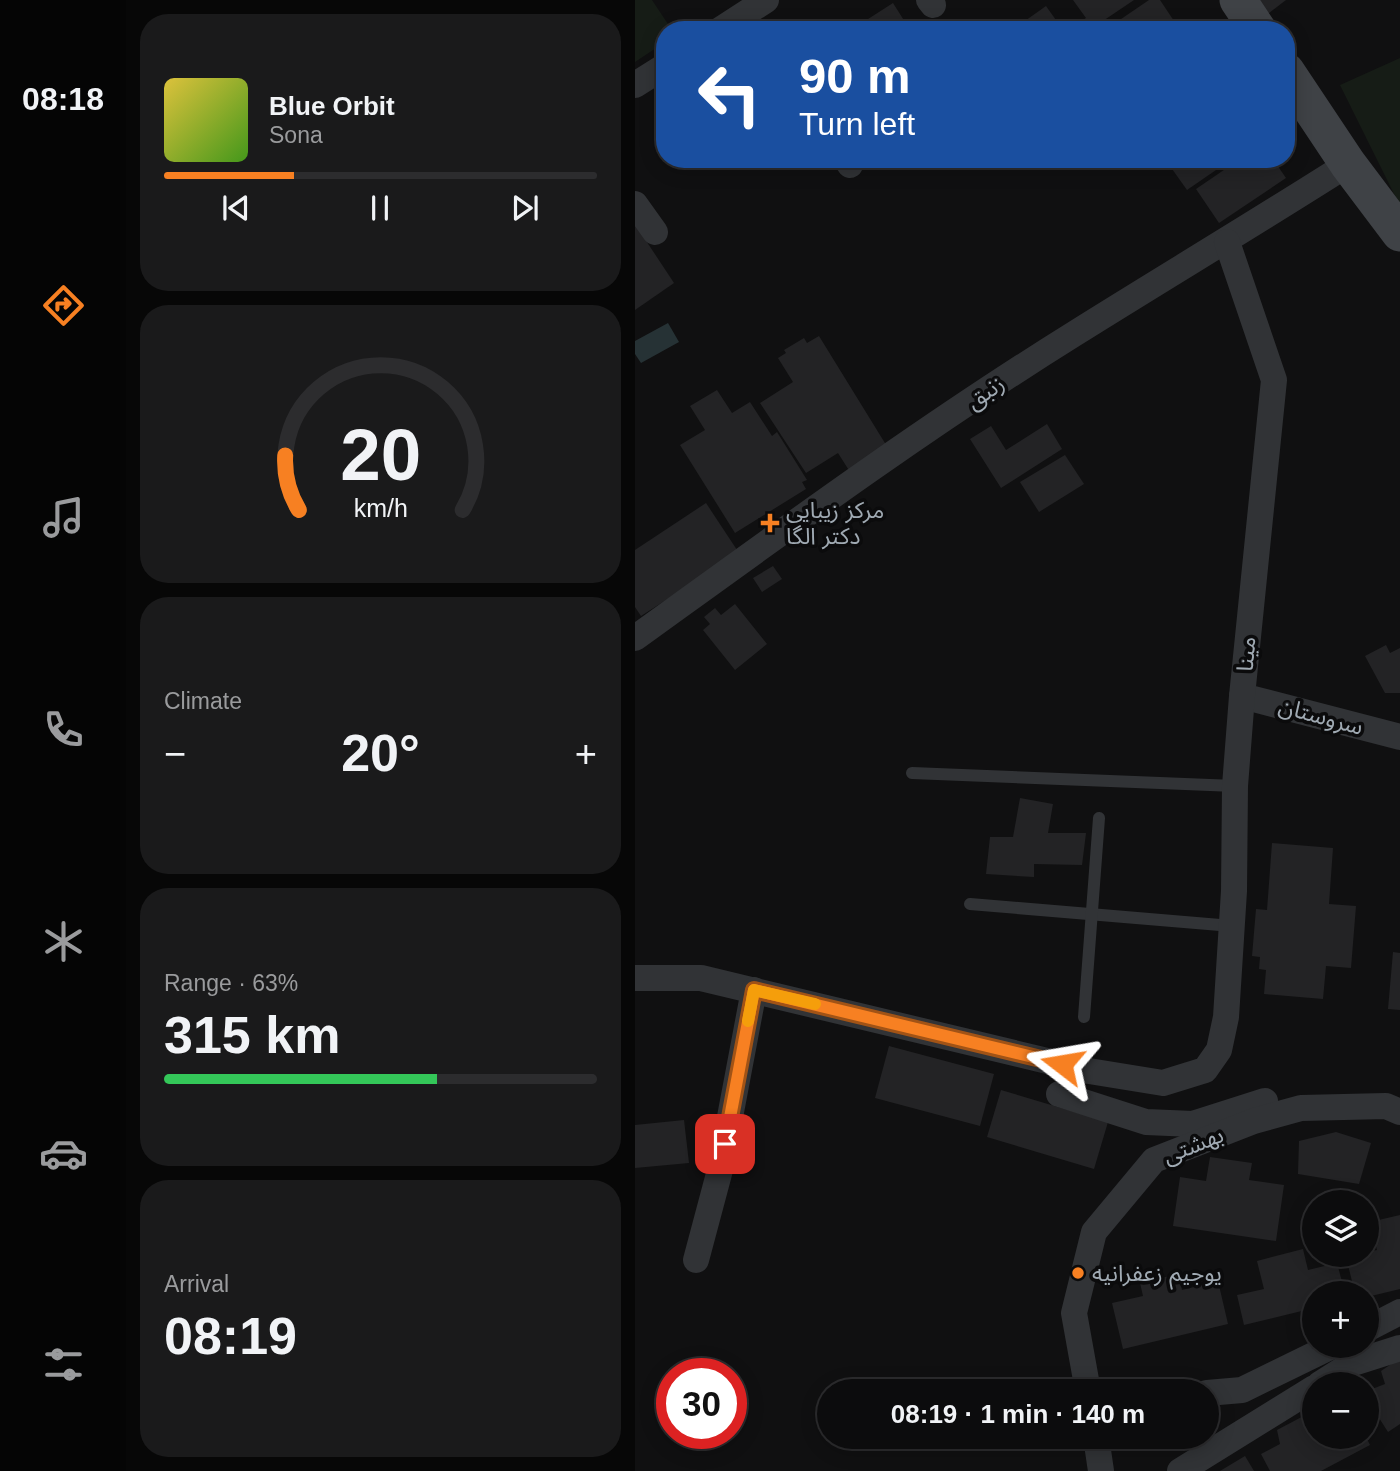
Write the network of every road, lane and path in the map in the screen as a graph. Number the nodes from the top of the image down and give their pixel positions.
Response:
1 (1238, 0) edge
2 (1252, 21) edge
3 (656, 72) edge
4 (1295, 84) edge
5 (635, 85) edge
6 (1348, 164) junction
7 (635, 204) edge
8 (655, 232) dead end
9 (1400, 233) edge
10 (1227, 242) junction
11 (635, 638) edge
12 (1242, 696) junction
13 (1400, 737) edge
14 (912, 773) dead end
15 (1235, 786) junction
16 (1099, 818) dead end
17 (970, 904) dead end
18 (1093, 913) junction
19 (1232, 926) junction
20 (635, 978) edge
21 (754, 990) junction
22 (1084, 1017) dead end
23 (1059, 1094) dead end
24 (1301, 1108) junction
25 (1400, 1112) edge
26 (696, 1260) dead end
27 (1400, 1312) edge
28 (1379, 1323) edge
29 (1400, 1348) edge
30 (1307, 1358) edge
31 (1339, 1372) edge
32 (1086, 1379) edge
33 (1219, 1392) edge
34 (1302, 1395) edge
35 (1097, 1449) edge
36 (1101, 1471) edge
37 (1180, 1471) edge

1 - 2 main road
3 - 5 street
4 - 6 main road
6 - 9 main road
6 - 10 street, زنبق
7 - 8 street
10 - 11 street, زنبق
10 - 12 street, مینا
12 - 13 street, سروستان
12 - 15 street, مینا
14 - 15 lane
15 - 19 street, مینا
16 - 18 lane
17 - 18 lane
18 - 19 lane
18 - 22 lane
19 - 21 street, مینا
20 - 21 street
21 - 26 street
23 - 24 street
24 - 25 street, بهشتی
24 - 32 street, بهشتی
27 - 28 street
29 - 31 street
30 - 33 street
34 - 37 street
35 - 36 street

